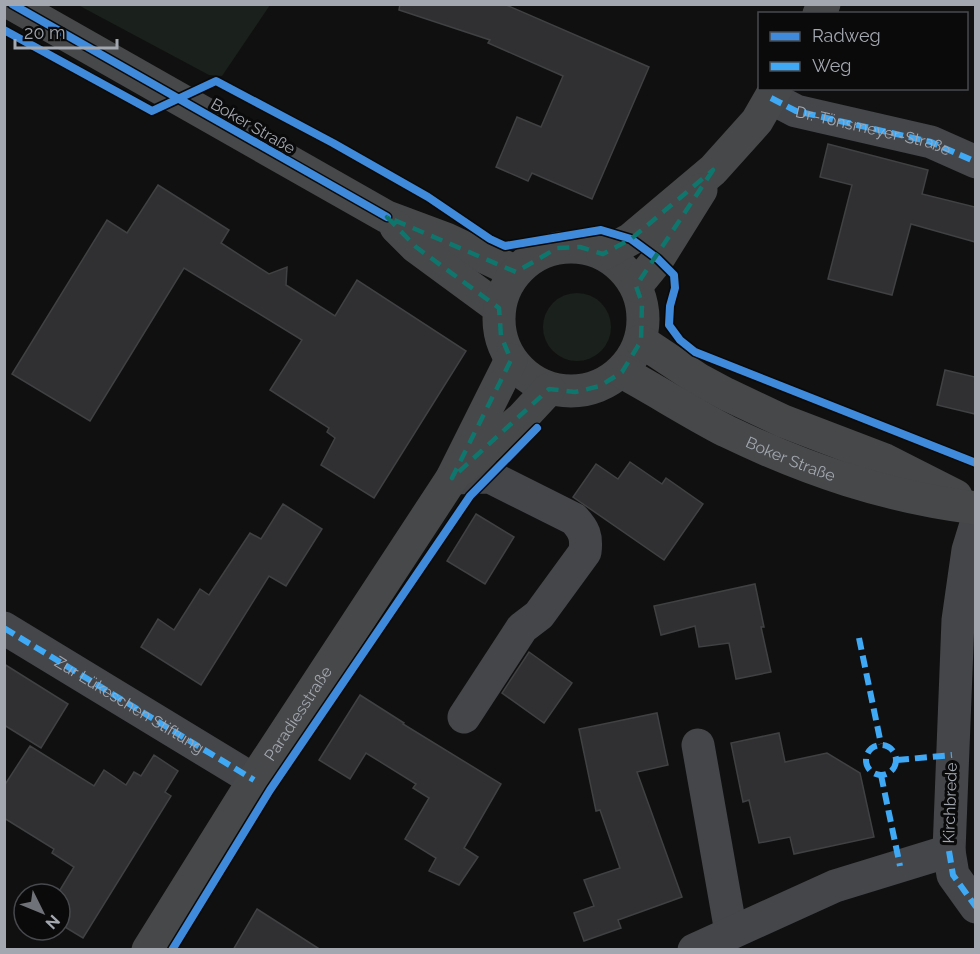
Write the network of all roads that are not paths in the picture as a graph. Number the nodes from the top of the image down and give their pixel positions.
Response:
1 (12, 4) edge
2 (774, 93) edge
3 (975, 162) edge
4 (713, 170) junction
5 (387, 217) junction
6 (603, 254) junction
7 (516, 272) junction
8 (636, 286) junction
9 (499, 308) junction
10 (641, 341) junction
11 (511, 360) junction
12 (622, 372) junction
13 (549, 389) junction
14 (452, 478) junction
15 (975, 507) edge
16 (975, 524) edge
17 (4, 628) edge
18 (464, 717) dead end
19 (698, 746) dead end
20 (254, 780) junction
21 (949, 851) junction
22 (975, 908) edge
23 (731, 932) junction
24 (148, 950) edge
25 (694, 950) edge

1 - 5 main road, Boker Straße
2 - 3 street, Dr.-Tönsmeyer-Straße
2 - 4 main road
4 - 6 main road
4 - 8 main road
5 - 7 main road, Boker Straße
5 - 9 main road, Boker Straße
6 - 7 main road
6 - 8 main road
7 - 9 main road
8 - 10 main road
9 - 11 main road
10 - 12 main road
10 - 15 main road, Boker Straße
11 - 13 main road
11 - 14 main road, Paradiesstraße
12 - 13 main road
12 - 15 main road, Boker Straße
13 - 14 main road, Paradiesstraße
14 - 18 street
14 - 20 main road, Paradiesstraße
16 - 21 street, Kirchbrede
17 - 20 street, Zur Lükeschen Stiftung
19 - 23 street
20 - 24 main road, Paradiesstraße
21 - 22 street
21 - 23 street, Kirchbrede
23 - 25 street, Kirchbrede

